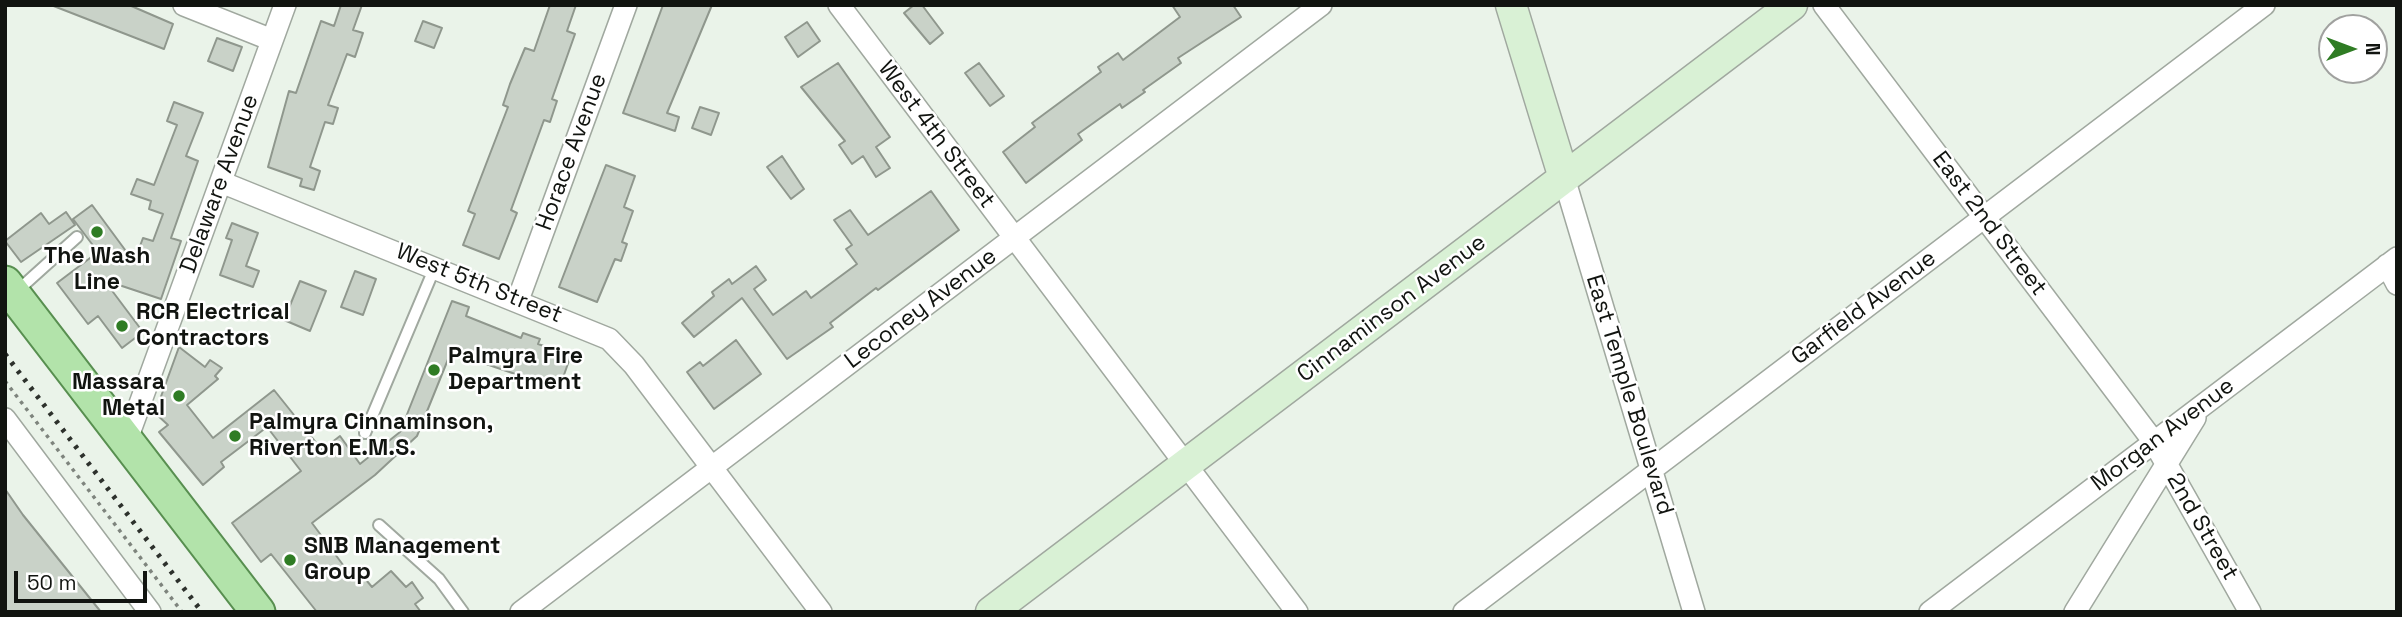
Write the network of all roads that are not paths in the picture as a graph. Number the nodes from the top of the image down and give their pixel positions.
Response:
1 (184, 5) edge
2 (285, 5) edge
3 (626, 5) edge
4 (1321, 5) edge
5 (1511, 5) edge
6 (1792, 5) edge
7 (1824, 5) edge
8 (2264, 5) edge
9 (846, 8) edge
10 (272, 40) junction
11 (1564, 178) junction
12 (220, 182) junction
13 (1984, 218) junction
14 (77, 237) dead end
15 (1014, 238) junction
16 (435, 267) junction
17 (2393, 269) edge
18 (9, 289) edge
19 (518, 300) junction
20 (2203, 404) junction
21 (5, 419) edge
22 (365, 433) dead end
23 (126, 442) junction
24 (2154, 442) junction
25 (1186, 464) junction
26 (2166, 464) junction
27 (711, 468) junction
28 (1651, 469) junction
29 (379, 526) dead end
30 (142, 609) edge
31 (530, 609) edge
32 (258, 612) edge
33 (463, 612) edge
34 (821, 612) edge
35 (991, 612) edge
36 (1297, 612) edge
37 (1464, 612) edge
38 (1694, 612) edge
39 (1930, 612) edge
40 (2075, 612) edge
41 (2250, 612) edge

1 - 10 street
2 - 10 street, Delaware Avenue
3 - 19 street, Horace Avenue
4 - 15 street, Leconey Avenue
5 - 11 street
6 - 11 street, Cinnaminson Avenue
7 - 13 street, East 2nd Street
8 - 13 street, Garfield Avenue
9 - 15 street, West 4th Street
10 - 12 street, Delaware Avenue
11 - 25 street, Cinnaminson Avenue
11 - 28 street, East Temple Boulevard
12 - 16 street, West 5th Street
12 - 23 street, Delaware Avenue
13 - 24 street, East 2nd Street
13 - 28 street, Garfield Avenue
14 - 18 lane
15 - 25 street, West 4th Street
15 - 27 street, Leconey Avenue
16 - 19 street, West 5th Street
16 - 22 lane
17 - 20 street, Morgan Avenue
18 - 23 main road
19 - 27 street, West 5th Street
20 - 24 street, Morgan Avenue
20 - 26 street
21 - 30 street
23 - 32 main road
24 - 26 street, 2nd Street
24 - 39 street, Morgan Avenue
25 - 35 street, Cinnaminson Avenue
25 - 36 street, West 4th Street
26 - 40 street
26 - 41 street, 2nd Street
27 - 31 street, Leconey Avenue
27 - 34 street, West 5th Street
28 - 37 street, Garfield Avenue
28 - 38 street, East Temple Boulevard
29 - 33 lane

